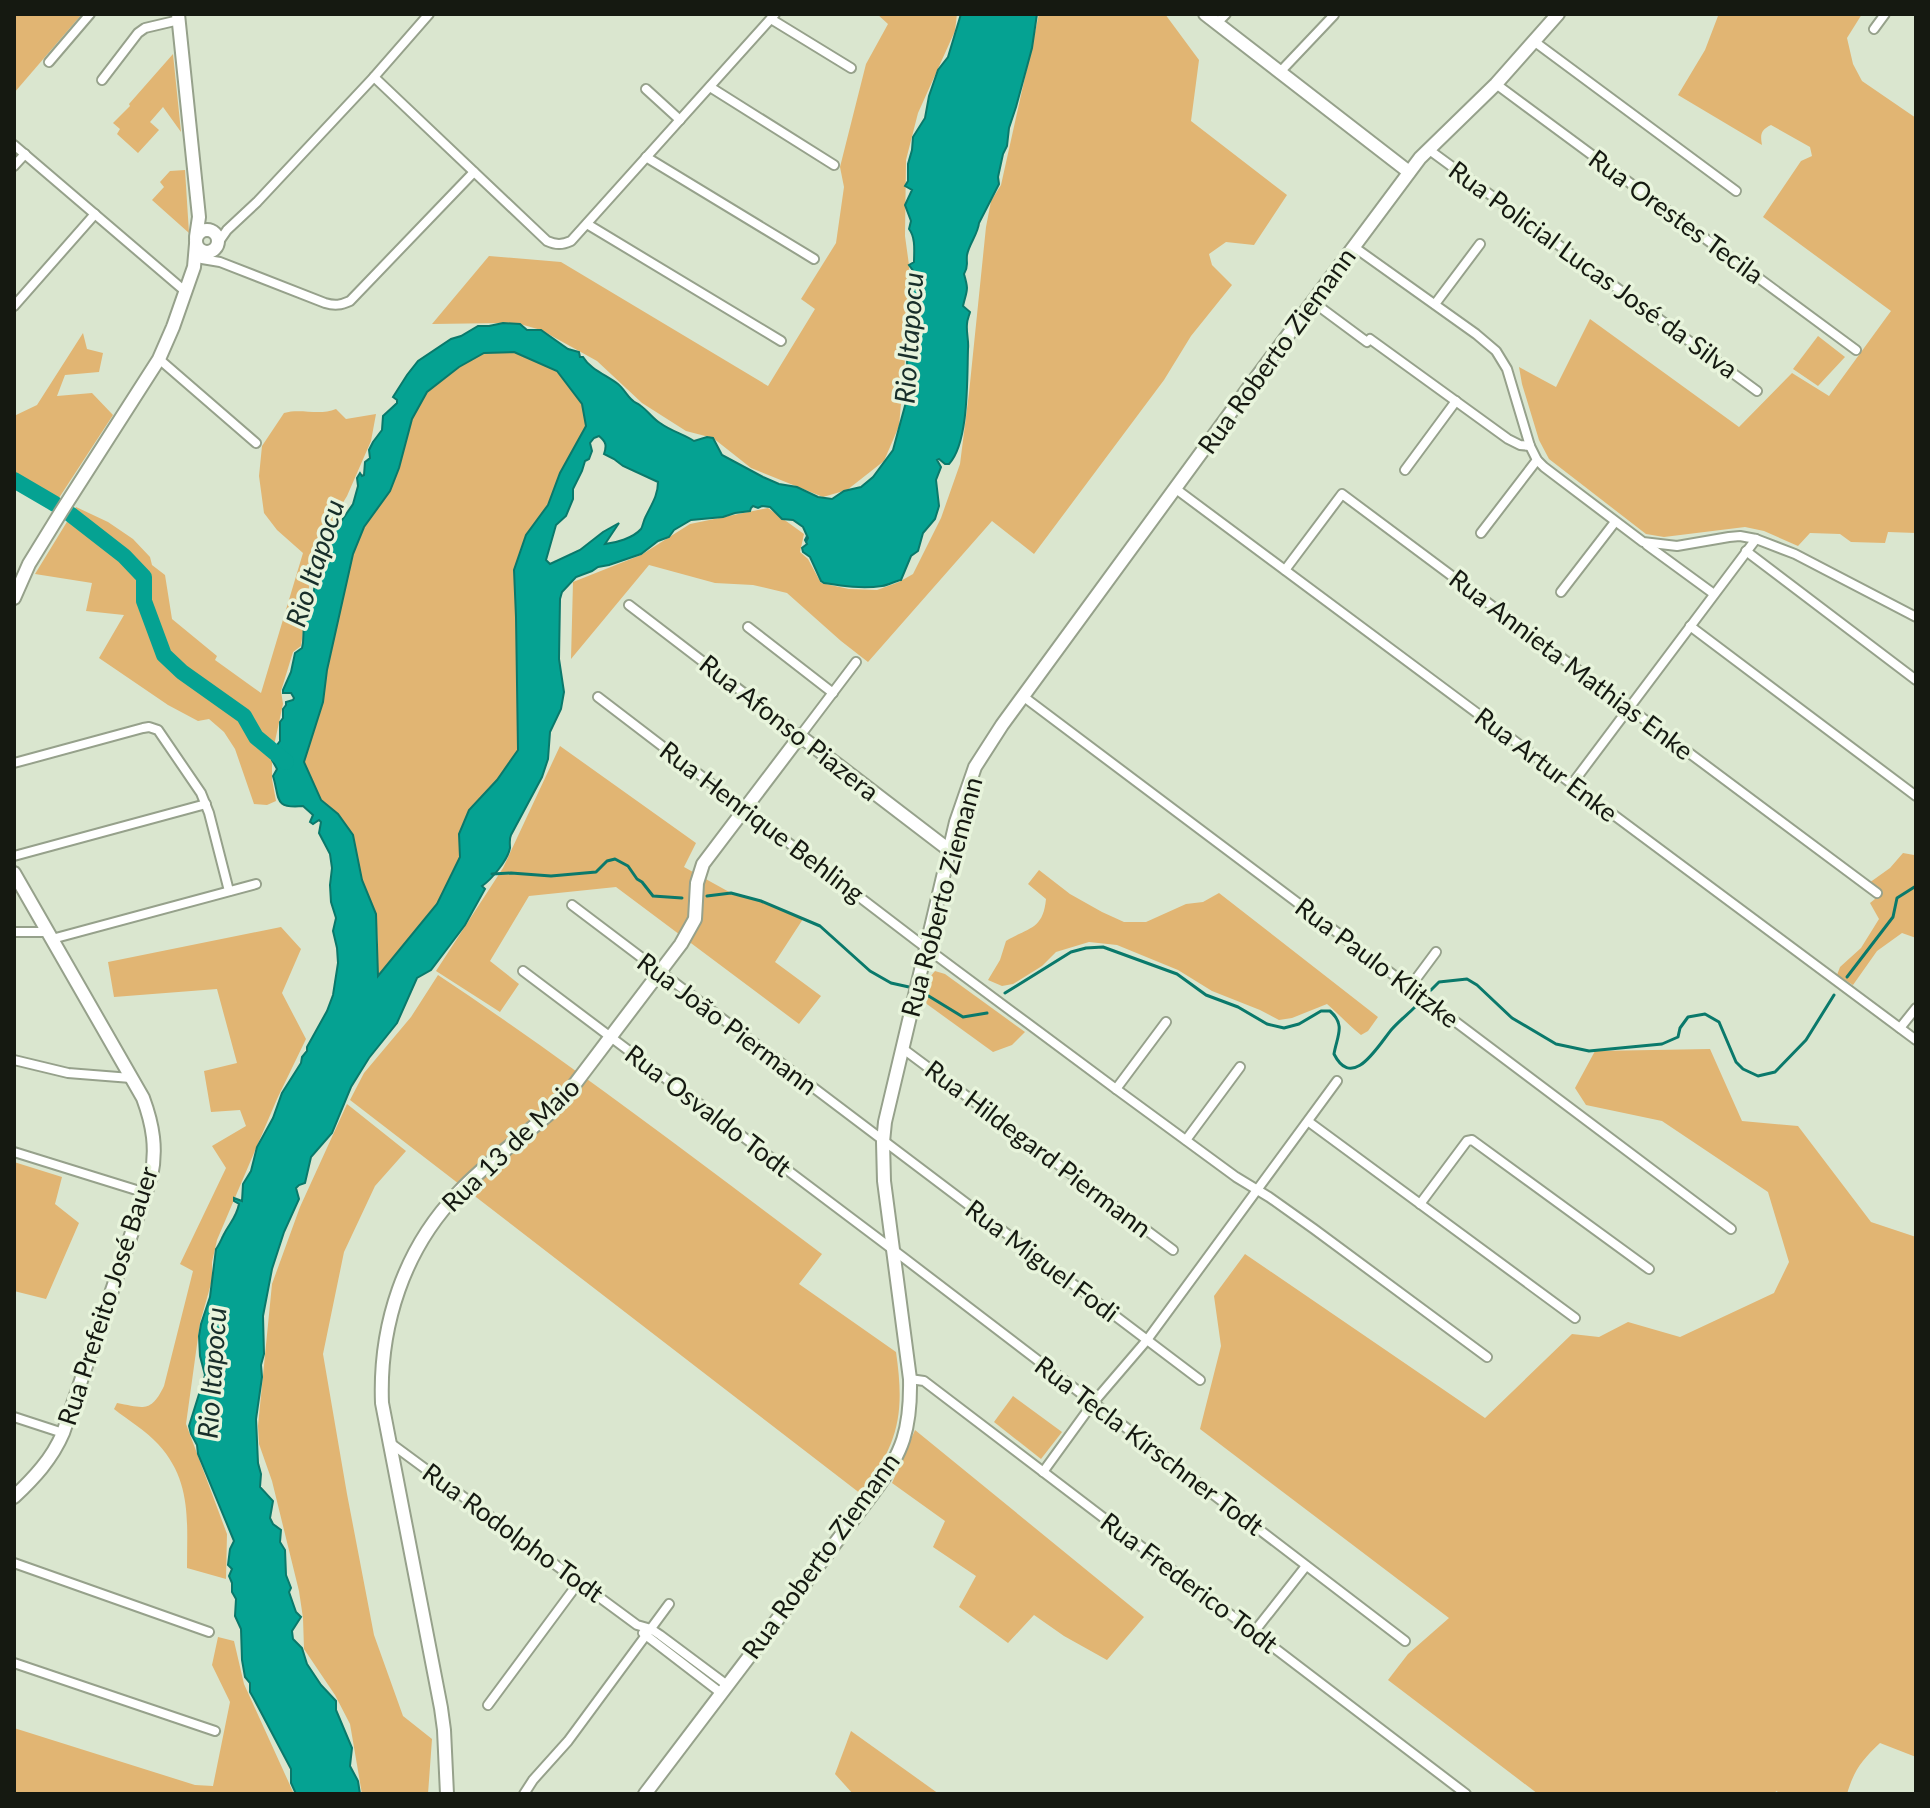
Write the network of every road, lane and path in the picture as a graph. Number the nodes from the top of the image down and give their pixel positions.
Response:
1 (90, 14) edge
2 (429, 14) edge
3 (1226, 14) edge
4 (1558, 14) edge
5 (1885, 14) edge
6 (1334, 15) edge
7 (773, 16) edge
8 (178, 17) edge
9 (1213, 18) edge
10 (1874, 29) dead end
11 (1535, 42) junction
12 (49, 62) dead end
13 (851, 68) dead end
14 (1279, 73) junction
15 (374, 77) junction
16 (102, 80) dead end
17 (1496, 84) junction
18 (710, 87) junction
19 (646, 89) dead end
20 (680, 120) junction
21 (14, 145) edge
22 (1428, 149) junction
23 (25, 154) junction
24 (646, 157) junction
25 (834, 165) dead end
26 (14, 166) edge
27 (474, 172) junction
28 (1409, 172) junction
29 (1736, 191) dead end
30 (95, 214) junction
31 (199, 217) junction
32 (587, 224) junction
33 (196, 241) junction
34 (1480, 244) dead end
35 (212, 245) junction
36 (1354, 247) junction
37 (814, 259) dead end
38 (220, 262) junction
39 (186, 292) junction
40 (1313, 302) junction
41 (1435, 304) junction
42 (14, 306) edge
43 (781, 341) dead end
44 (1856, 350) dead end
45 (159, 359) junction
46 (1757, 391) dead end
47 (1456, 401) junction
48 (256, 443) dead end
49 (1530, 446) junction
50 (1537, 460) junction
51 (1405, 470) dead end
52 (1176, 489) junction
53 (1615, 522) junction
54 (1481, 533) dead end
55 (1756, 539) junction
56 (1643, 542) junction
57 (1746, 551) junction
58 (1285, 570) junction
59 (1561, 592) dead end
60 (1714, 594) junction
61 (14, 598) edge
62 (629, 605) dead end
63 (1916, 617) edge
64 (1690, 626) junction
65 (747, 630) dead end
66 (856, 662) dead end
67 (1916, 680) edge
68 (832, 695) junction
69 (598, 697) dead end
70 (1024, 697) junction
71 (1628, 708) junction
72 (800, 736) junction
73 (14, 763) edge
74 (1572, 784) junction
75 (1916, 796) edge
76 (206, 804) junction
77 (744, 809) junction
78 (949, 850) junction
79 (14, 856) edge
80 (14, 873) edge
81 (256, 884) dead end
82 (229, 891) junction
83 (1877, 893) dead end
84 (572, 905) dead end
85 (14, 932) edge
86 (50, 936) junction
87 (925, 947) junction
88 (1436, 952) dead end
89 (523, 971) dead end
90 (660, 972) junction
91 (1410, 987) junction
92 (1916, 1008) edge
93 (1166, 1022) dead end
94 (1900, 1028) junction
95 (610, 1038) junction
96 (1916, 1040) edge
97 (902, 1048) junction
98 (14, 1060) edge
99 (1240, 1067) dead end
100 (132, 1078) junction
101 (1337, 1081) dead end
102 (1116, 1089) junction
103 (1309, 1122) junction
104 (1186, 1140) junction
105 (883, 1142) junction
106 (14, 1152) edge
107 (1256, 1190) junction
108 (146, 1193) junction
109 (1420, 1204) junction
110 (1731, 1229) dead end
111 (893, 1250) junction
112 (1173, 1250) dead end
113 (1649, 1269) dead end
114 (1575, 1318) dead end
115 (1147, 1340) junction
116 (1487, 1357) dead end
117 (910, 1379) junction
118 (1200, 1380) dead end
119 (1093, 1403) junction
120 (14, 1417) edge
121 (63, 1433) junction
122 (389, 1442) junction
123 (1043, 1472) junction
124 (14, 1497) edge
125 (14, 1563) edge
126 (1306, 1566) junction
127 (579, 1582) junction
128 (669, 1604) dead end
129 (209, 1632) dead end
130 (648, 1632) junction
131 (1254, 1632) junction
132 (1405, 1641) dead end
133 (14, 1663) edge
134 (724, 1689) junction
135 (488, 1705) dead end
136 (215, 1731) dead end
137 (447, 1794) edge
138 (524, 1794) edge
139 (645, 1794) edge
140 (1466, 1794) edge

1 - 12 street
2 - 15 street
3 - 9 street
4 - 11 main road, Rua Roberto Ziemann
5 - 10 street
6 - 14 street
7 - 13 street
7 - 18 street
8 - 16 street
8 - 31 main road
9 - 14 main road
11 - 17 main road, Rua Roberto Ziemann
11 - 29 street
14 - 28 main road
15 - 27 street
15 - 35 street
17 - 22 main road, Rua Roberto Ziemann
17 - 44 street, Rua Orestes Tecila
18 - 20 street
18 - 25 street
19 - 20 street
20 - 24 street
21 - 23 street
22 - 28 main road, Rua Roberto Ziemann
22 - 46 street, Rua Policial Lucas José da Silva
23 - 26 street
23 - 30 street
24 - 32 street
24 - 37 street
27 - 32 street
27 - 38 street
28 - 36 main road, Rua Roberto Ziemann
30 - 39 street
30 - 42 street
31 - 33 main road
31 - 35 main road
32 - 43 street
33 - 35 main road
33 - 35 main road
34 - 41 street
35 - 38 street
35 - 38 street
35 - 39 main road
36 - 40 main road, Rua Roberto Ziemann
36 - 41 street
39 - 45 main road
40 - 47 street
40 - 52 main road, Rua Roberto Ziemann
41 - 49 street
45 - 48 street
45 - 61 main road
47 - 49 street
47 - 51 street
49 - 50 street
50 - 53 street
50 - 54 street
52 - 58 street, Rua Artur Enke
52 - 70 main road, Rua Roberto Ziemann
53 - 56 street
53 - 59 street
55 - 56 street
55 - 57 street
55 - 63 street
56 - 60 street
57 - 60 street
57 - 67 street
58 - 71 street, Rua Annieta Mathias Enke
58 - 74 street, Rua Artur Enke
60 - 64 street
62 - 72 street, Rua Afonso Piazera
64 - 71 street
64 - 75 street
65 - 68 street
66 - 68 street, Rua 13 de Maio
68 - 72 street, Rua 13 de Maio
69 - 77 street, Rua Henrique Behling
70 - 78 main road, Rua Roberto Ziemann
70 - 91 street, Rua Paulo Klitzke
71 - 74 street
71 - 83 street, Rua Annieta Mathias Enke
72 - 77 main road, Rua 13 de Maio
72 - 78 main road, Rua Afonso Piazera
73 - 76 street
74 - 94 street, Rua Artur Enke
76 - 79 street
76 - 82 street
77 - 87 street, Rua Henrique Behling
77 - 90 main road, Rua 13 de Maio
78 - 87 main road, Rua Roberto Ziemann
80 - 86 main road, Rua Prefeito José Bauer
81 - 82 street
82 - 86 street
84 - 90 street, Rua João Piermann
85 - 86 street
86 - 100 main road, Rua Prefeito José Bauer
87 - 97 main road, Rua Roberto Ziemann
87 - 102 street, Rua Henrique Behling
88 - 91 street
89 - 95 street, Rua Osvaldo Todt
90 - 95 main road, Rua 13 de Maio
90 - 105 street, Rua João Piermann
91 - 110 street, Rua Paulo Klitzke
92 - 94 street
93 - 102 street
94 - 96 street, Rua Artur Enke
95 - 111 street, Rua Osvaldo Todt
95 - 122 main road, Rua 13 de Maio
97 - 105 main road, Rua Roberto Ziemann
97 - 112 street, Rua Hildegard Piermann
98 - 100 street
99 - 104 street
100 - 108 main road, Rua Prefeito José Bauer
101 - 103 street
102 - 104 street, Rua Henrique Behling
103 - 107 street
103 - 109 street
104 - 107 street, Rua Henrique Behling
105 - 111 main road, Rua Roberto Ziemann
105 - 115 street, Rua Miguel Fodi
106 - 108 street
107 - 115 street
107 - 116 street, Rua Henrique Behling
108 - 121 main road, Rua Prefeito José Bauer
109 - 113 street
109 - 114 street
111 - 117 main road, Rua Roberto Ziemann
111 - 119 street, Rua Tecla Kirschner Todt
115 - 118 street, Rua Miguel Fodi
115 - 119 street
117 - 123 street, Rua Frederico Todt
117 - 134 main road, Rua Roberto Ziemann
119 - 123 street
119 - 126 street, Rua Tecla Kirschner Todt
120 - 121 street
121 - 124 main road, Rua Prefeito José Bauer
122 - 127 street, Rua Rodolpho Todt
122 - 137 main road, Rua 13 de Maio
123 - 131 street, Rua Frederico Todt
125 - 129 street
126 - 131 street
126 - 132 street, Rua Tecla Kirschner Todt
127 - 130 street, Rua Rodolpho Todt
127 - 135 street
128 - 130 street
130 - 134 street, Rua Rodolpho Todt
130 - 138 street
131 - 140 street, Rua Frederico Todt
133 - 136 street
134 - 139 main road, Rua Roberto Ziemann

